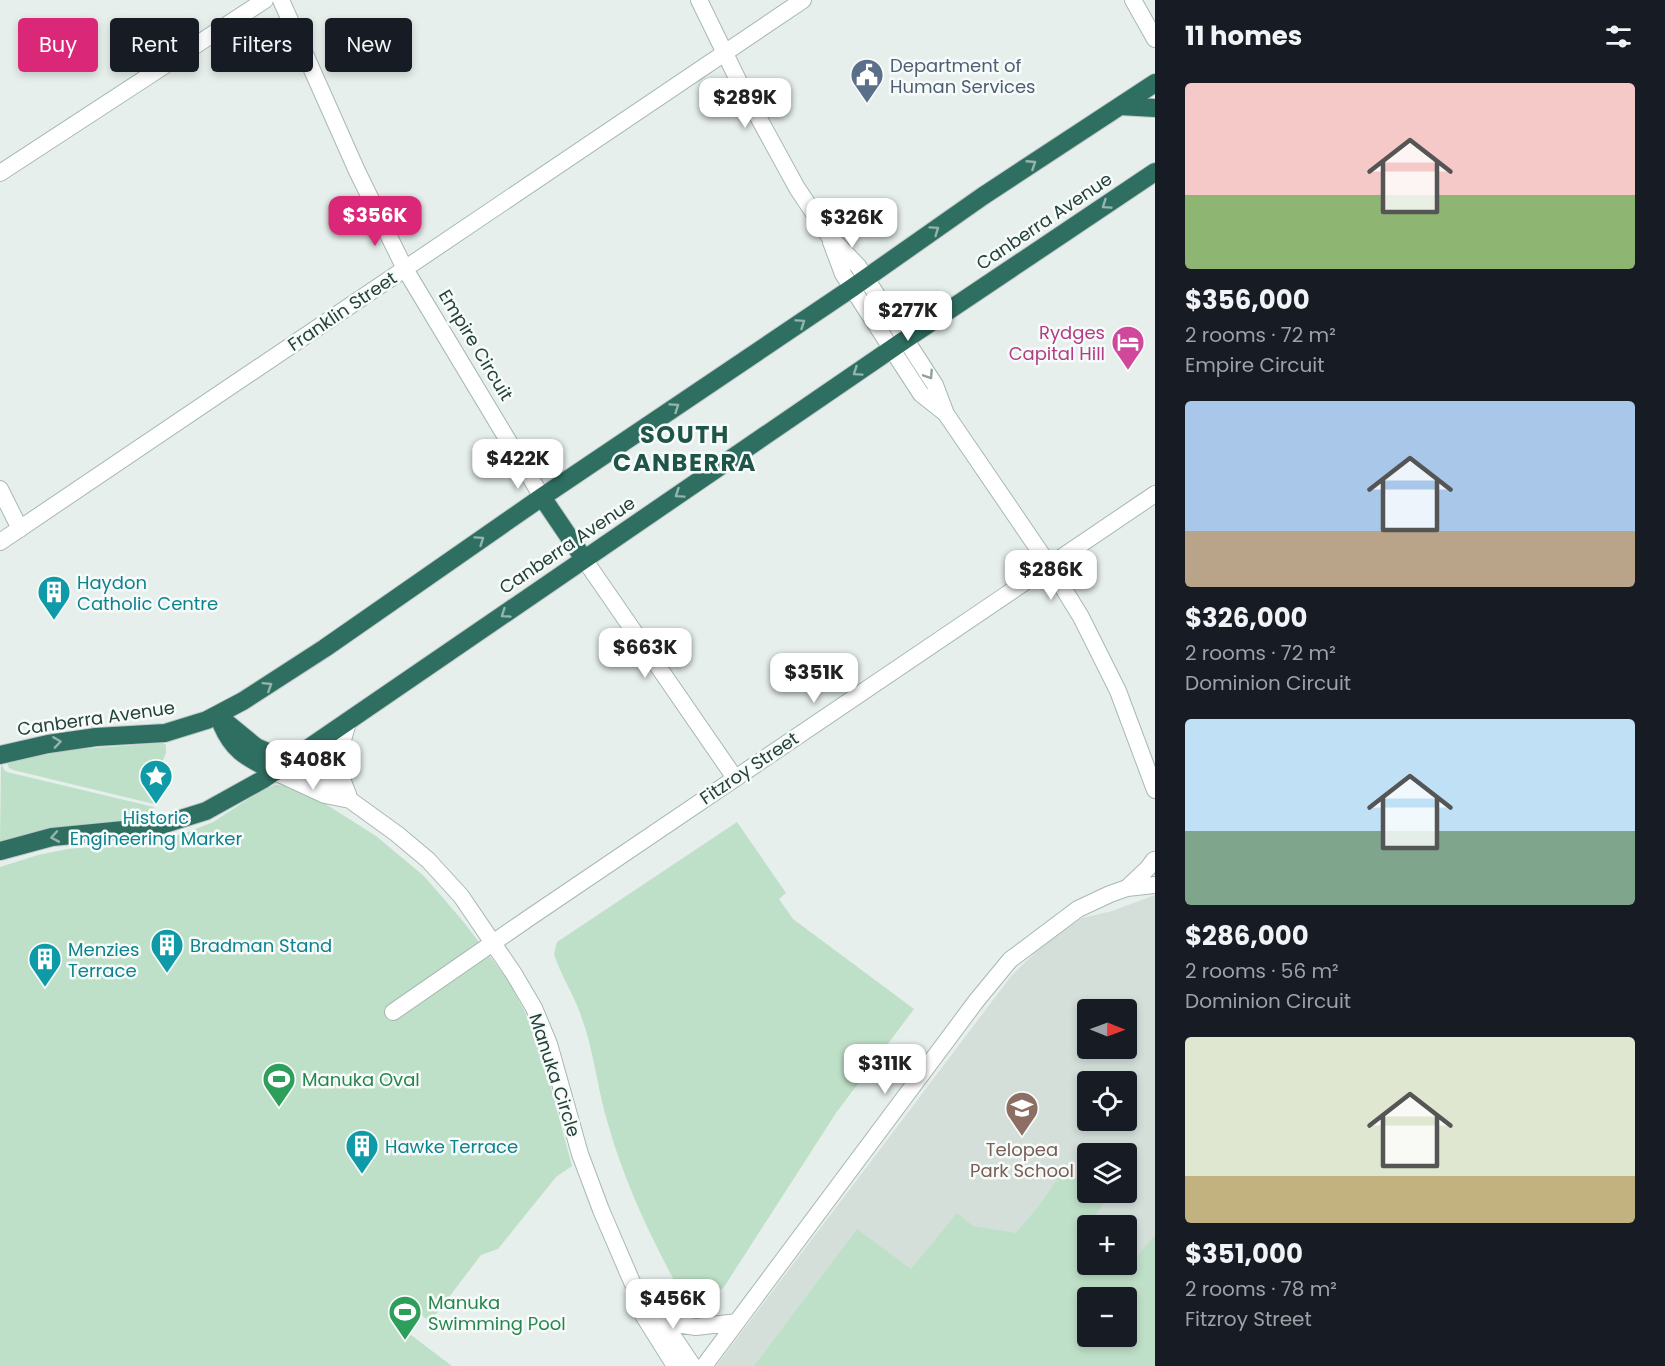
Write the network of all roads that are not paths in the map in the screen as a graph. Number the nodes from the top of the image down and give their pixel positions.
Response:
1 (265, 0) edge
2 (281, 0) edge
3 (699, 0) edge
4 (803, 0) edge
5 (1133, 0) edge
6 (1155, 39) edge
7 (724, 53) junction
8 (1155, 83) edge
9 (1120, 106) junction
10 (1155, 108) edge
11 (1155, 172) edge
12 (0, 173) edge
13 (405, 269) junction
14 (859, 283) junction
15 (899, 344) junction
16 (0, 489) edge
17 (1155, 494) edge
18 (542, 498) junction
19 (20, 529) junction
20 (0, 542) edge
21 (584, 560) junction
22 (1049, 565) junction
23 (218, 715) junction
24 (348, 723) junction
25 (0, 755) edge
26 (290, 762) junction
27 (274, 772) junction
28 (735, 778) junction
29 (1155, 790) edge
30 (350, 800) junction
31 (0, 852) edge
32 (1155, 863) edge
33 (1155, 885) edge
34 (1126, 888) junction
35 (493, 942) junction
36 (393, 1012) dead end
37 (643, 1301) junction
38 (663, 1322) junction
39 (737, 1322) junction
40 (664, 1348) junction
41 (664, 1366) edge
42 (675, 1366) edge
43 (693, 1366) edge
44 (704, 1366) edge

1 - 12 street
2 - 13 street, Empire Circuit
3 - 7 street
4 - 7 street, Franklin Street
5 - 6 street
7 - 13 street, Franklin Street
7 - 14 street
8 - 9 highway, Canberra Avenue
9 - 10 highway
14 -> 9 highway, Canberra Avenue
11 -> 15 highway, Canberra Avenue
13 - 18 street, Empire Circuit
13 - 19 street, Franklin Street
14 - 15 street
18 -> 14 highway, Canberra Avenue
15 -> 21 highway, Canberra Avenue
15 - 22 street
16 - 19 street
17 - 22 street, Fitzroy Street
18 - 21 highway, Empire Circuit
23 -> 18 highway, Canberra Avenue
19 - 20 street, Franklin Street
21 -> 24 highway, Canberra Avenue
21 - 28 street, Empire Circuit
22 - 28 street, Fitzroy Street
22 - 29 street
25 -> 23 highway, Canberra Avenue
23 - 26 highway
23 - 27 highway
24 - 26 highway, Canberra Avenue
24 - 30 street
26 - 27 highway, Canberra Avenue
26 - 30 street, Manuka Circle
27 - 30 street, Manuka Circle
27 -> 31 highway, Canberra Avenue
28 - 35 street, Fitzroy Street
30 - 35 street, Manuka Circle
32 - 34 street
33 - 34 street
34 - 39 street
35 - 36 street, Fitzroy Street
35 - 37 street, Manuka Circle
37 - 38 street, Manuka Circle
37 - 40 street, Manuka Circle
38 - 39 street
38 - 43 street, Manuka Circle
39 - 44 street
40 - 41 street
40 - 42 street, Manuka Circle

